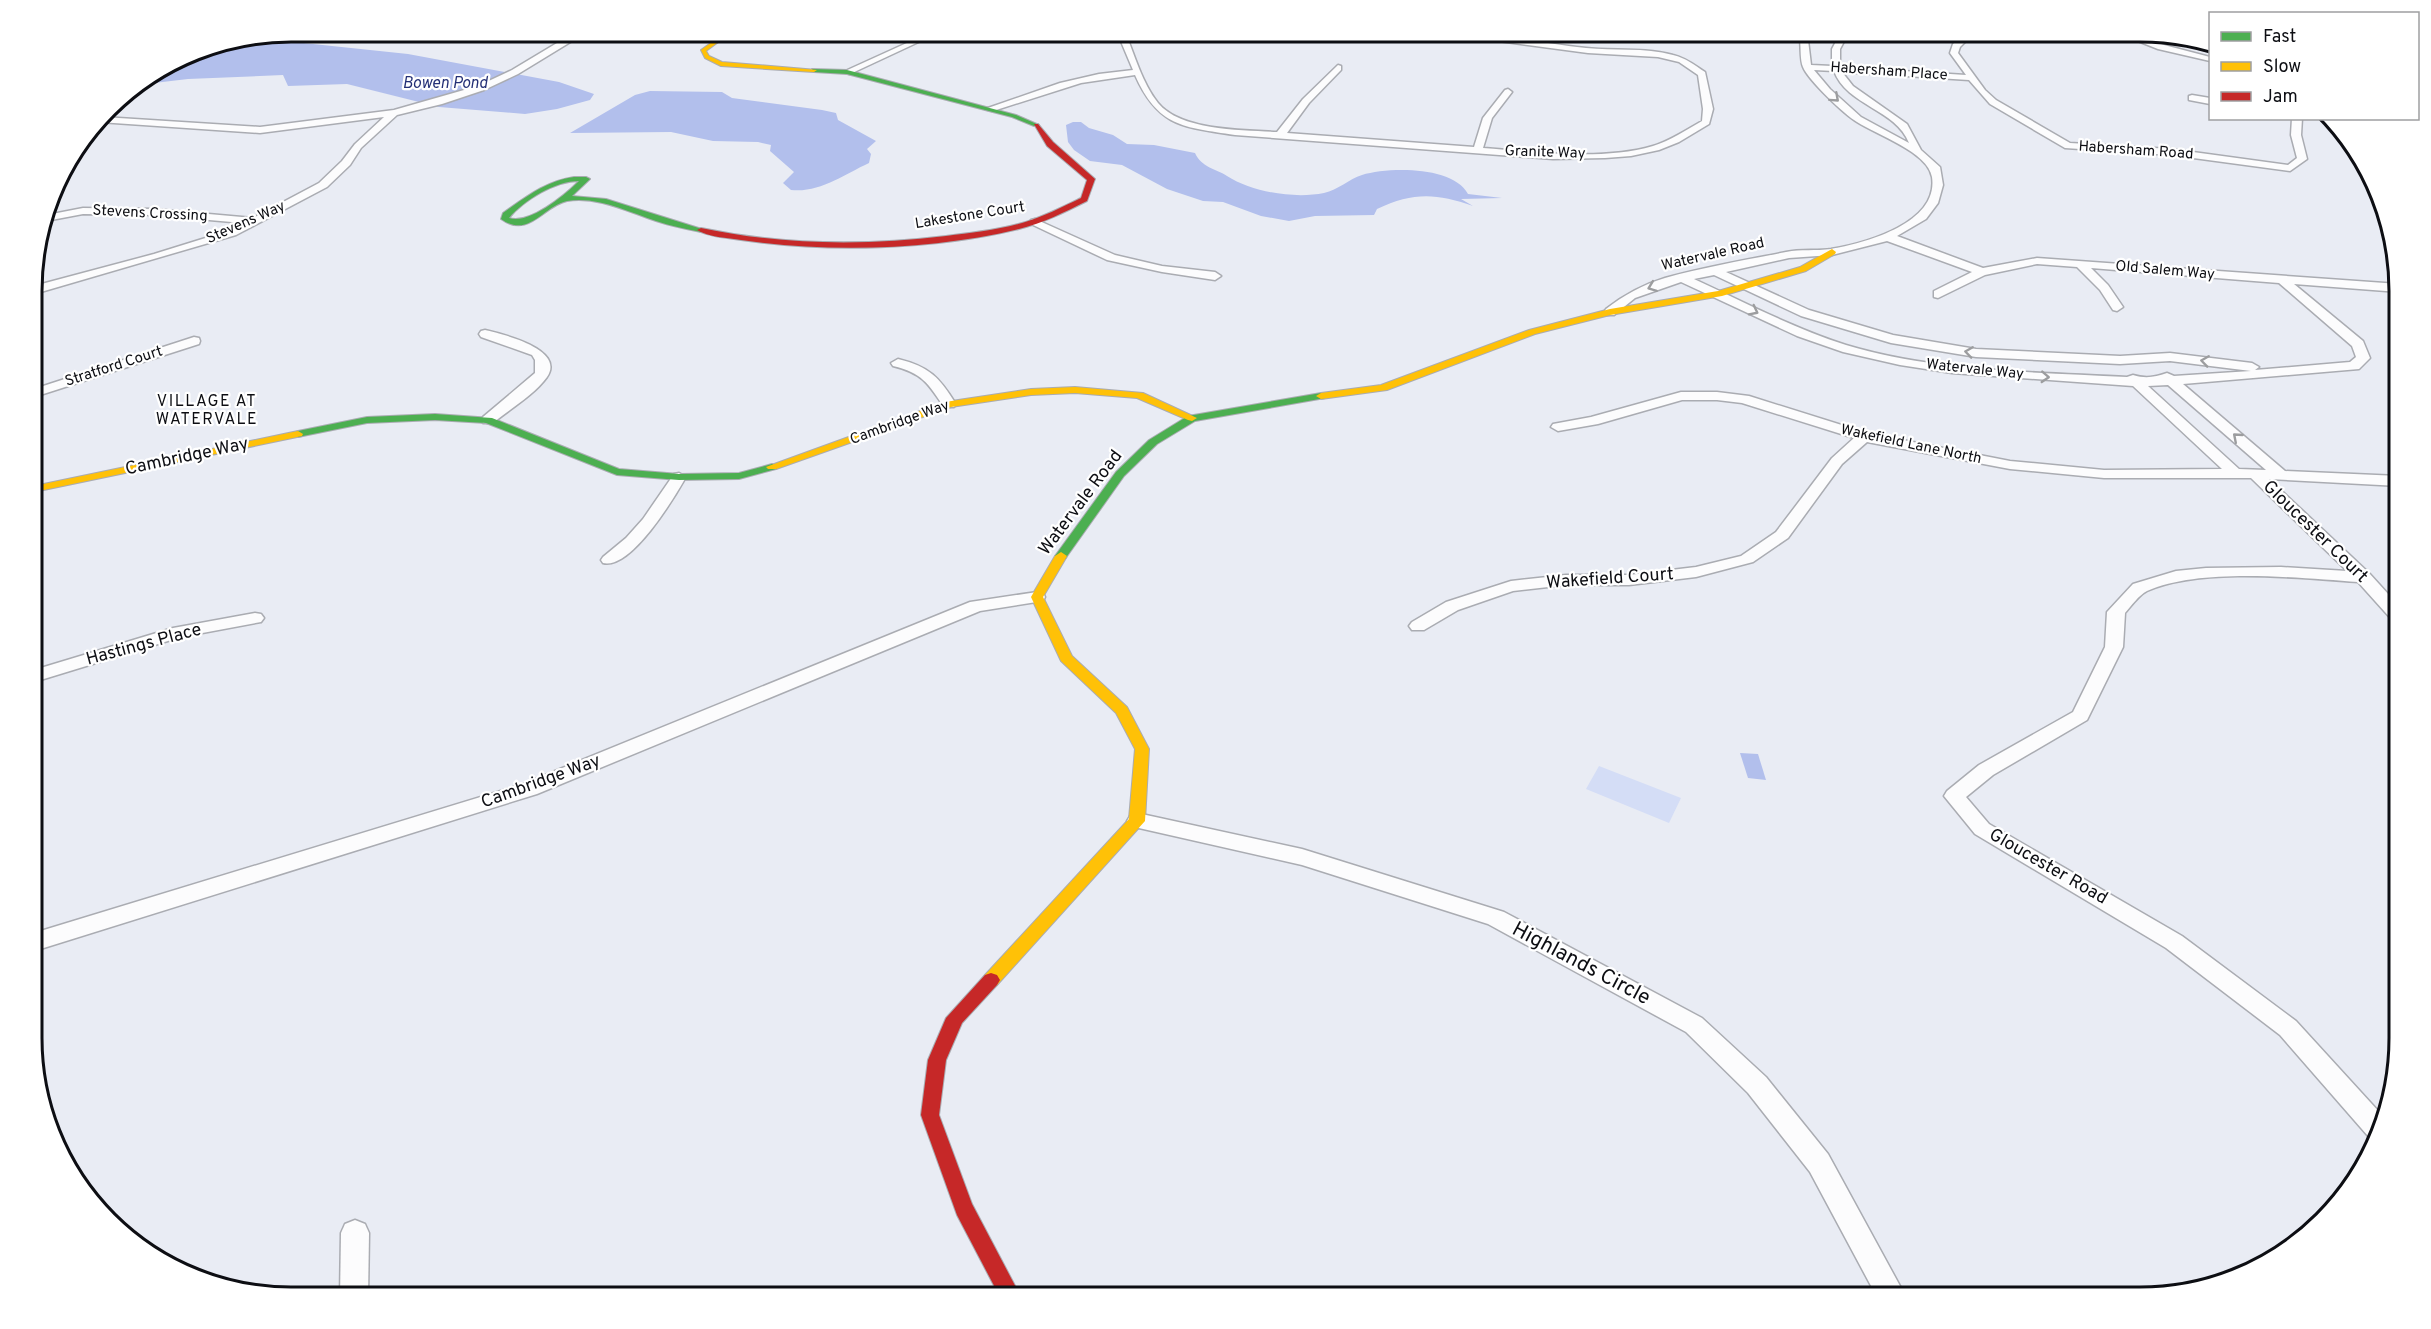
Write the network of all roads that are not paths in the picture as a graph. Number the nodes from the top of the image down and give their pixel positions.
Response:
1 (477, 42) edge
2 (565, 42) edge
3 (715, 42) edge
4 (914, 42) edge
5 (1126, 42) edge
6 (1527, 42) edge
7 (1804, 42) edge
8 (1839, 42) edge
9 (1960, 42) edge
10 (2148, 43) edge
11 (467, 46) dead end
12 (2209, 59) edge
13 (1807, 67) junction
14 (1338, 68) dead end
15 (1837, 69) junction
16 (847, 72) junction
17 (1139, 72) junction
18 (1971, 78) junction
19 (1508, 92) dead end
20 (2192, 98) dead end
21 (2209, 101) edge
22 (990, 109) junction
23 (394, 112) junction
24 (2297, 120) edge
25 (110, 121) edge
26 (1281, 134) junction
27 (1478, 149) junction
28 (1917, 150) junction
29 (565, 199) junction
30 (53, 217) edge
31 (256, 221) junction
32 (1035, 222) junction
33 (1888, 237) junction
34 (1832, 252) junction
35 (2079, 263) junction
36 (1715, 271) junction
37 (1982, 272) junction
38 (1215, 276) dead end
39 (1683, 278) junction
40 (2284, 281) junction
41 (1744, 286) junction
42 (2389, 287) edge
43 (42, 288) edge
44 (1719, 294) junction
45 (1938, 294) dead end
46 (2117, 307) dead end
47 (1610, 312) junction
48 (485, 334) dead end
49 (194, 341) dead end
50 (2144, 358) junction
51 (2109, 359) junction
52 (898, 363) dead end
53 (2284, 371) junction
54 (2172, 381) junction
55 (2136, 382) junction
56 (42, 390) edge
57 (948, 404) junction
58 (1192, 418) junction
59 (488, 420) junction
60 (1558, 426) dead end
61 (1864, 437) junction
62 (2235, 473) junction
63 (2256, 474) junction
64 (2282, 476) junction
65 (678, 477) junction
66 (2389, 481) edge
67 (42, 487) edge
68 (609, 560) dead end
69 (2363, 577) junction
70 (1037, 597) junction
71 (2389, 605) edge
72 (255, 618) dead end
73 (1418, 626) dead end
74 (42, 674) edge
75 (1137, 821) junction
76 (42, 940) edge
77 (2374, 1124) edge
78 (355, 1233) dead end
79 (354, 1287) edge
80 (1006, 1287) edge
81 (1887, 1287) edge

1 - 11 street
2 - 23 street
3 - 16 street, Lakestone Court
4 - 16 street
5 - 17 street, Granite Way
6 - 27 street, Granite Way
7 - 13 street
8 - 15 street
9 - 18 street, Habersham Road
10 - 12 street
13 - 15 street, Habersham Place
13 -> 28 street, Watervale Road
14 - 26 street
15 - 18 street, Habersham Place
15 - 28 street, Watervale Road
16 - 22 street, Lakestone Court
17 - 22 street
17 - 26 street, Granite Way
18 - 24 street, Habersham Road
19 - 27 street
20 - 21 street
22 - 32 street, Lakestone Court
23 - 25 street
23 - 31 street, Stevens Way
26 - 27 street, Granite Way
28 - 33 street, Watervale Road
29 - 29 street
29 - 32 street, Lakestone Court
30 - 31 street, Stevens Crossing
31 - 43 street, Stevens Way
32 - 38 street
33 - 34 street, Watervale Road
33 - 37 street
34 - 36 street, Watervale Road
34 - 41 street, Watervale Road
35 - 37 street, Old Salem Way
35 - 40 street, Old Salem Way
35 - 46 street
36 - 39 street, Watervale Road
36 - 41 street, Watervale Way
37 - 45 street, Old Salem Way
39 - 44 street, Watervale Way
39 -> 47 street, Watervale Road
40 - 42 street, Old Salem Way
40 - 53 street, Watervale Way
41 - 44 street, Watervale Road
51 -> 41 street, Watervale Way
44 - 47 street, Watervale Road
44 -> 55 street, Watervale Way
47 - 58 street, Watervale Road
48 - 59 street
49 - 56 street, Stratford Court
50 - 51 street, Watervale Way
53 -> 50 street, Watervale Way
50 - 54 street, Gloucester Court
51 - 55 street
52 - 57 street
53 - 54 street, Watervale Way
54 - 55 street, Watervale Way
64 -> 54 street, Gloucester Court
55 - 62 street
57 - 58 street, Cambridge Way
57 - 65 street, Cambridge Way
58 - 70 street, Watervale Road
59 - 65 street, Cambridge Way
59 - 67 street, Cambridge Way
60 - 61 street, Wakefield Lane North
61 - 62 street, Wakefield Lane North
61 - 73 street, Wakefield Court
62 - 63 street, Wakefield Lane North
63 - 64 street, Wakefield Lane North
63 - 69 street, Gloucester Court
64 - 66 street, Wakefield Lane North
65 - 68 street
69 - 71 street, Gloucester Court
69 - 77 street, Gloucester Road
70 - 75 street
70 - 76 street, Cambridge Way
72 - 74 street, Hastings Place
75 - 80 street
75 - 81 street, Highlands Circle
78 - 79 street

